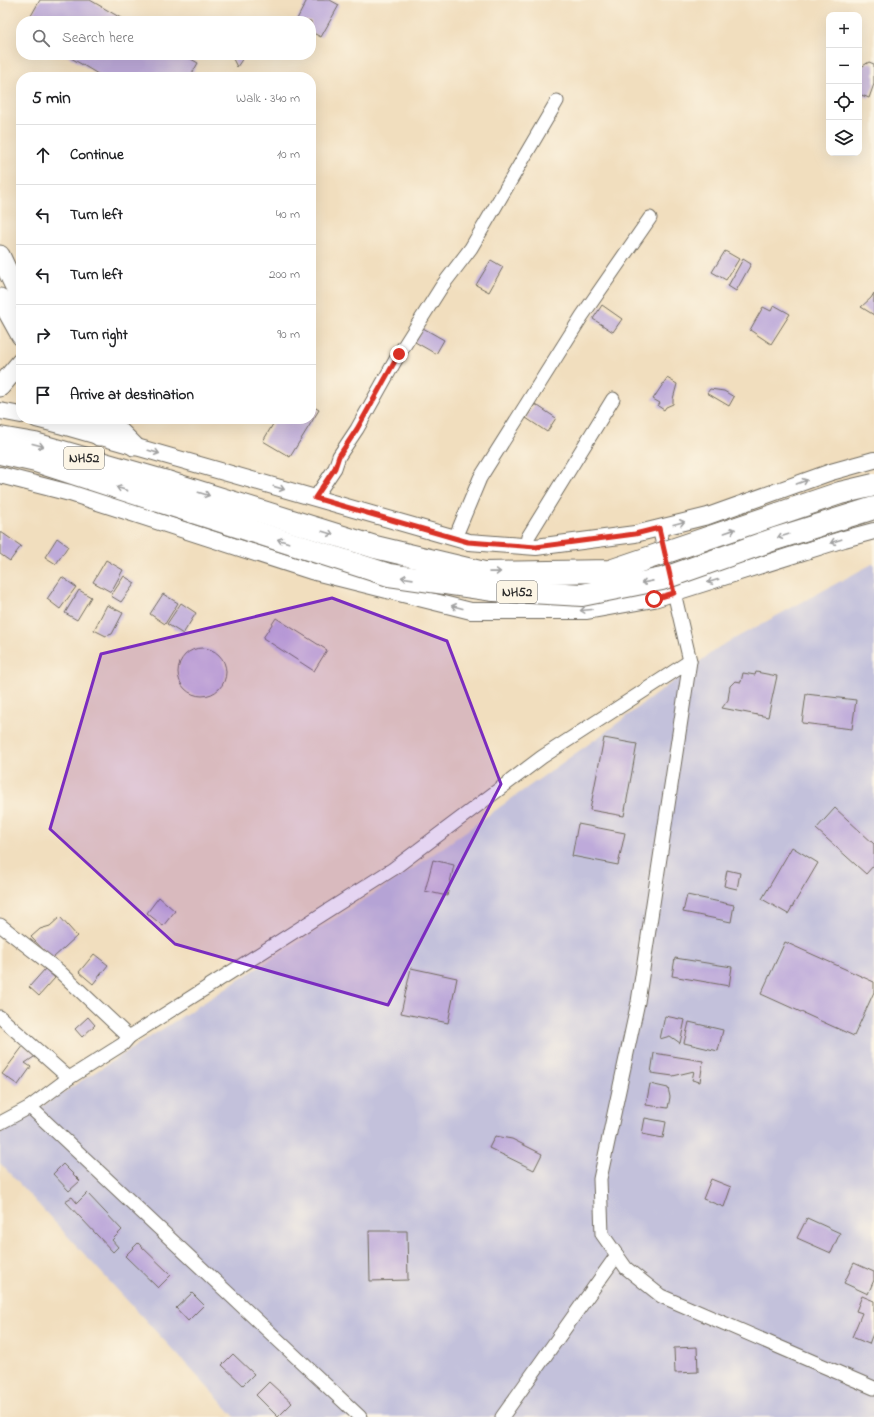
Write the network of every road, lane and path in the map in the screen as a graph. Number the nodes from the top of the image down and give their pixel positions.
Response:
1 (557, 101) dead end
2 (650, 218) dead end
3 (0, 255) edge
4 (16, 289) edge
5 (0, 298) edge
6 (16, 327) edge
7 (16, 368) edge
8 (0, 387) edge
9 (613, 399) dead end
10 (0, 411) edge
11 (16, 414) edge
12 (55, 424) edge
13 (88, 424) edge
14 (112, 424) edge
15 (99, 436) junction
16 (0, 438) edge
17 (134, 446) junction
18 (0, 453) edge
19 (874, 460) edge
20 (0, 474) edge
21 (874, 485) edge
22 (163, 491) junction
23 (315, 498) junction
24 (874, 508) edge
25 (659, 528) junction
26 (874, 531) edge
27 (455, 538) junction
28 (523, 546) junction
29 (674, 593) junction
30 (690, 661) junction
31 (0, 925) edge
32 (0, 1017) edge
33 (129, 1037) junction
34 (68, 1078) junction
35 (30, 1107) junction
36 (0, 1122) edge
37 (617, 1256) junction
38 (874, 1388) edge
39 (360, 1417) edge
40 (502, 1417) edge

1 - 23 street
2 - 27 street
3 - 4 main road
5 - 6 main road
7 - 8 main road
9 - 28 street
10 - 11 street
12 - 15 street
13 - 15 main road
14 - 17 main road
15 - 17 street
16 -> 22 highway, NH52
17 -> 23 street
22 -> 18 highway, NH52
25 -> 19 street
29 -> 20 street
22 -> 21 highway, NH52, bridge
24 -> 22 highway, NH52, bridge
23 - 27 street
25 - 28 street
25 - 29 street
26 -> 29 street
27 - 28 street
29 - 30 street
30 - 33 street
30 - 37 street
31 - 33 street
32 - 34 street
33 - 34 street
34 - 35 street
35 - 36 street
35 - 39 street
37 - 38 street
37 - 40 street

